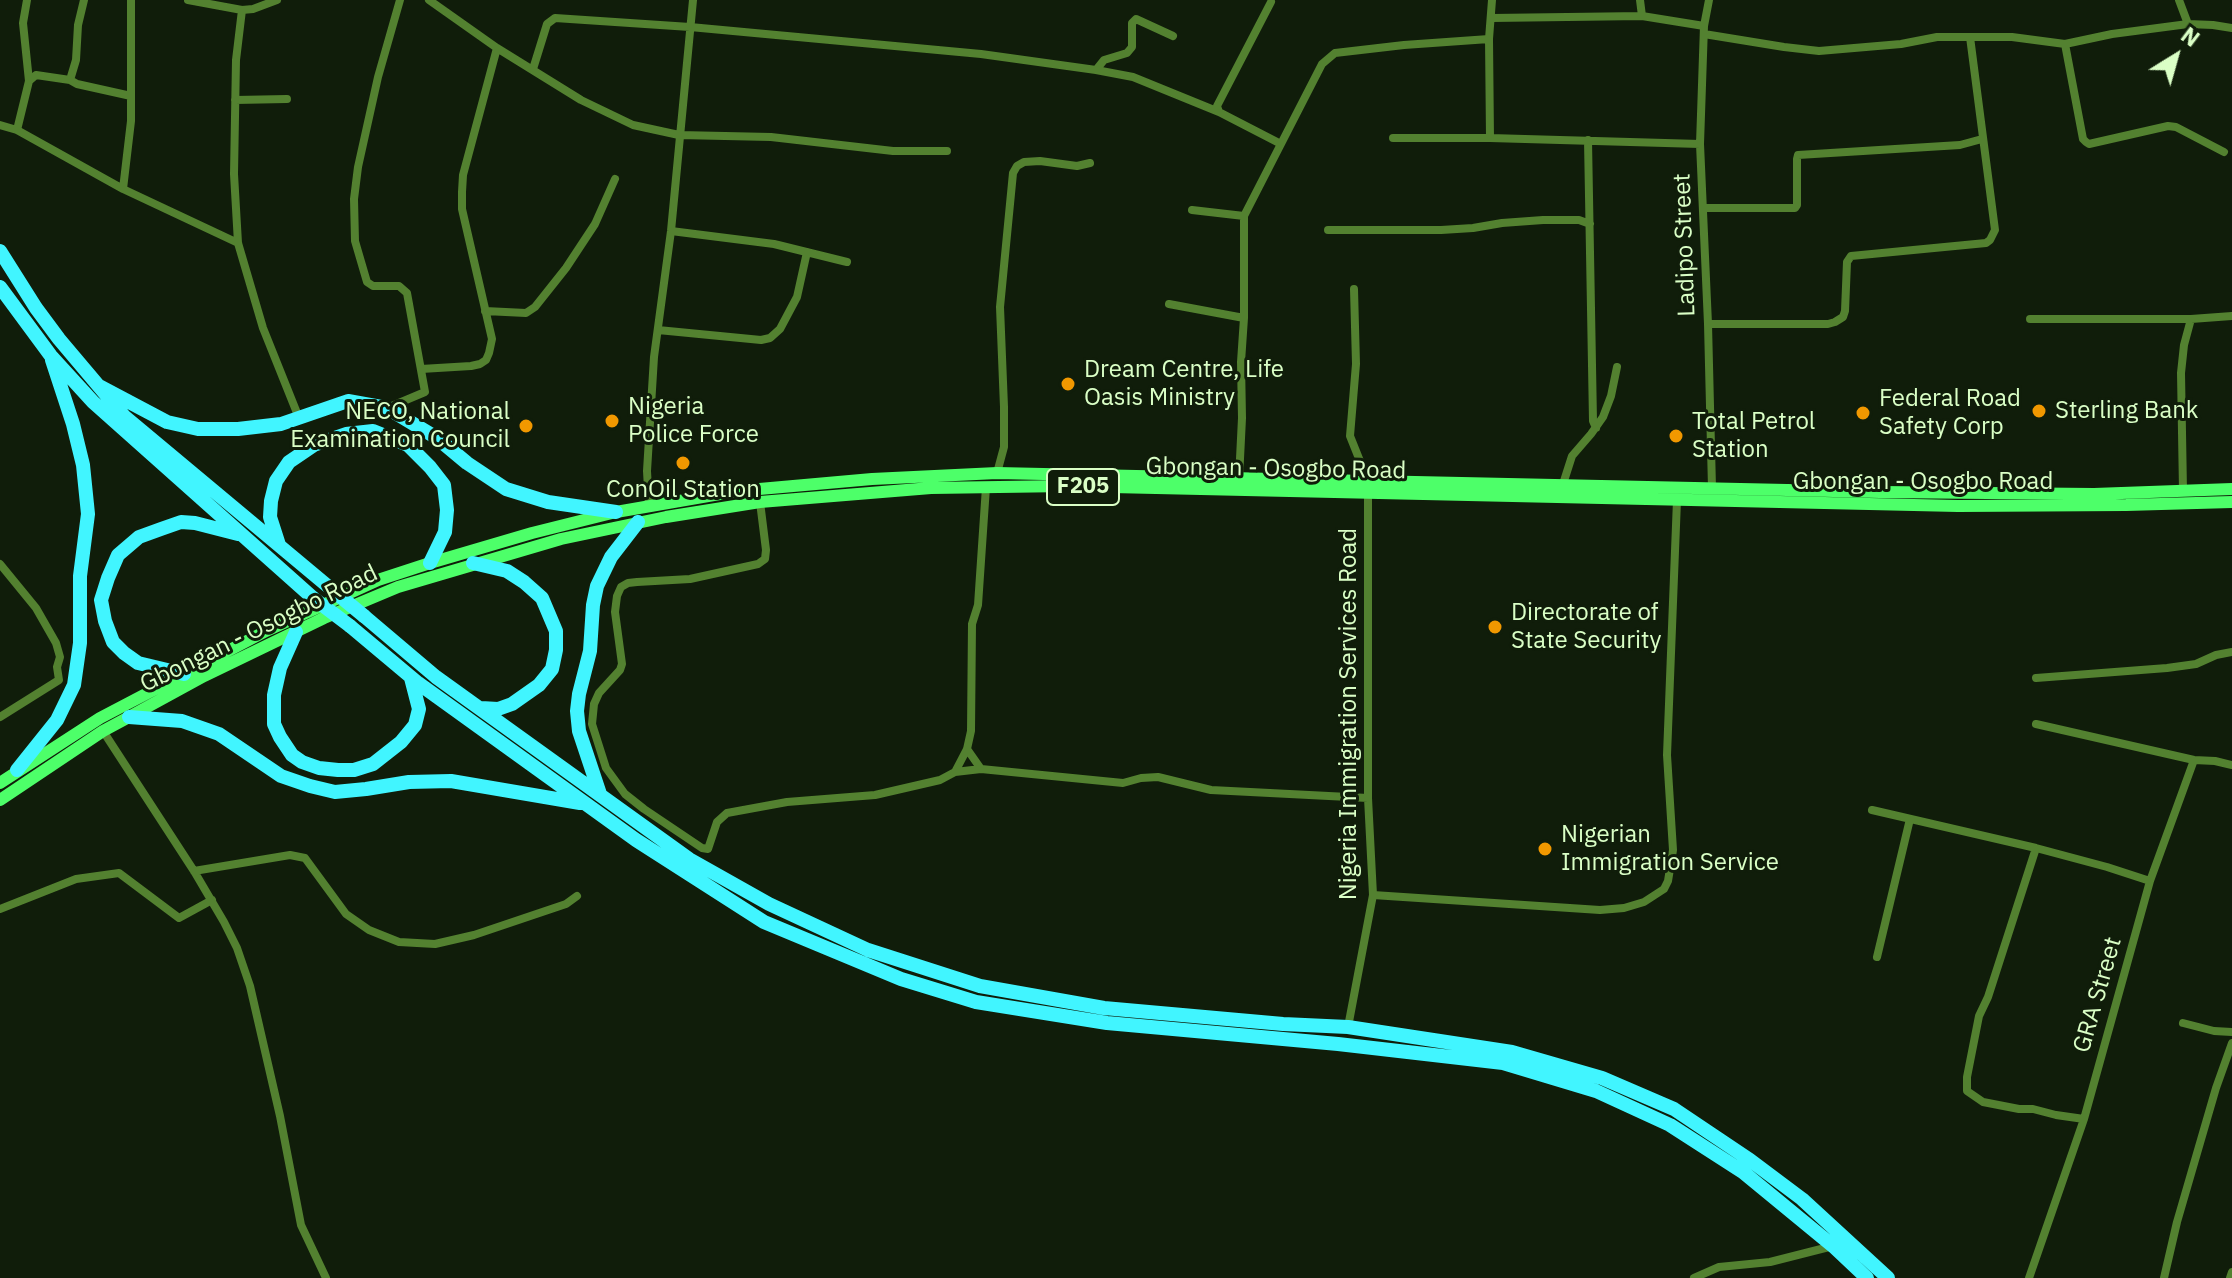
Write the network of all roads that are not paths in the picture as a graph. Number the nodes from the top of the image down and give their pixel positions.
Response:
1 (27, 0) edge
2 (84, 0) edge
3 (131, 0) edge
4 (188, 0) edge
5 (277, 0) edge
6 (400, 0) edge
7 (429, 0) edge
8 (693, 0) edge
9 (1492, 0) edge
10 (1640, 0) edge
11 (1709, 0) edge
12 (2179, 0) edge
13 (1271, 2) dead end
14 (242, 10) junction
15 (1642, 16) junction
16 (1492, 18) junction
17 (2188, 24) junction
18 (690, 27) junction
19 (2232, 28) edge
20 (1704, 30) junction
21 (1173, 36) dead end
22 (1970, 37) junction
23 (1489, 39) junction
24 (2065, 44) junction
25 (497, 48) junction
26 (533, 69) junction
27 (1096, 70) junction
28 (70, 80) junction
29 (29, 81) junction
30 (131, 96) junction
31 (287, 99) dead end
32 (235, 100) junction
33 (1219, 112) junction
34 (0, 125) edge
35 (17, 130) junction
36 (679, 135) junction
37 (1393, 138) dead end
38 (1490, 138) junction
39 (1982, 139) junction
40 (1588, 140) junction
41 (1281, 144) junction
42 (1700, 144) junction
43 (947, 151) dead end
44 (2224, 152) dead end
45 (1090, 163) dead end
46 (615, 179) dead end
47 (123, 189) junction
48 (1703, 208) junction
49 (1192, 210) dead end
50 (1244, 216) junction
51 (1590, 224) junction
52 (1328, 230) dead end
53 (671, 231) junction
54 (238, 243) junction
55 (0, 251) edge
56 (807, 252) junction
57 (847, 262) dead end
58 (0, 287) edge
59 (1354, 289) dead end
60 (1169, 304) dead end
61 (485, 311) junction
62 (2232, 316) edge
63 (1244, 318) junction
64 (2030, 319) dead end
65 (2191, 319) junction
66 (1708, 324) junction
67 (658, 330) junction
68 (51, 356) junction
69 (1617, 367) dead end
70 (421, 369) junction
71 (99, 386) junction
72 (387, 408) junction
73 (299, 418) junction
74 (1596, 428) junction
75 (997, 473) junction
76 (1239, 479) junction
77 (1563, 484) junction
78 (986, 487) junction
79 (1368, 487) junction
80 (1712, 488) junction
81 (2232, 489) edge
82 (2183, 491) junction
83 (1677, 500) junction
84 (760, 502) junction
85 (2232, 502) edge
86 (649, 506) junction
87 (616, 512) junction
88 (638, 522) junction
89 (243, 536) junction
90 (279, 546) junction
91 (430, 563) junction
92 (473, 563) junction
93 (0, 564) edge
94 (296, 632) junction
95 (2232, 652) edge
96 (184, 674) junction
97 (411, 677) junction
98 (2036, 678) dead end
99 (479, 708) junction
100 (0, 717) edge
101 (129, 717) junction
102 (2036, 724) dead end
103 (103, 731) junction
104 (967, 749) junction
105 (2194, 760) junction
106 (2232, 765) edge
107 (981, 769) junction
108 (17, 770) junction
109 (955, 772) junction
110 (0, 783) edge
111 (600, 795) junction
112 (1368, 798) junction
113 (0, 800) edge
114 (584, 803) junction
115 (1872, 810) dead end
116 (1910, 819) junction
117 (2036, 848) junction
118 (194, 871) junction
119 (2150, 881) junction
120 (1373, 895) junction
121 (577, 896) dead end
122 (212, 900) junction
123 (0, 909) edge
124 (1877, 957) dead end
125 (2183, 1023) dead end
126 (1348, 1027) junction
127 (2232, 1032) edge
128 (2232, 1043) edge
129 (2084, 1119) junction
130 (1833, 1246) junction
131 (2232, 1272) edge
132 (326, 1278) edge
133 (1694, 1278) edge
134 (1867, 1278) edge
135 (1888, 1278) edge
136 (2029, 1278) edge
137 (2164, 1278) edge
138 (2230, 1278) edge

1 - 29 street
2 - 28 street
3 - 30 street
4 - 14 street
5 - 14 street
6 - 70 street
7 - 25 street
8 - 18 street
9 - 16 street
10 - 15 street
11 - 20 street, Ladipo Street
12 - 17 street
13 - 33 street
14 - 32 street
15 - 16 street
15 - 20 street
16 - 23 street
17 - 19 street
17 - 24 street
18 - 26 street
18 - 27 street
18 - 36 street
20 - 22 street
20 - 42 street, Ladipo Street
21 - 27 street
22 - 24 street
22 - 39 street
23 - 38 street
23 - 41 street
24 - 44 street
25 - 26 street
25 - 61 street
26 - 36 street
27 - 33 street
28 - 29 street
28 - 30 street
29 - 35 street
30 - 47 street
31 - 32 street
32 - 54 street
33 - 41 street
34 - 35 street
35 - 47 street
36 - 43 street
36 - 53 street
37 - 38 street
38 - 40 street
39 - 48 street
39 - 66 street
40 - 42 street
40 - 51 street
41 - 50 street
42 - 48 street, Ladipo Street
45 - 75 street
46 - 61 street
47 - 54 street
48 - 66 street, Ladipo Street
49 - 50 street
50 - 63 street
51 - 52 street
51 - 74 street
53 - 56 street
53 - 67 street
54 - 73 street
55 - 71 highway
56 - 57 street
56 - 67 street
58 - 68 highway
59 - 79 street
60 - 63 street
61 - 70 street
62 - 65 street
63 - 76 street
64 - 65 street
65 - 82 street
66 - 80 street, Ladipo Street
67 - 86 street
68 - 89 highway
68 - 108 highway
69 - 74 street
70 - 72 street
71 - 73 highway
71 - 90 highway
72 - 73 highway
72 - 87 highway
74 - 77 street
75 - 76 main road, Gbongan - Osogbo Road / F205
75 - 86 main road, Gbongan - Osogbo Road / F205
76 - 79 main road, Gbongan - Osogbo Road / F205
77 - 79 main road, Gbongan - Osogbo Road / F205
77 - 80 main road, Gbongan - Osogbo Road / F205
78 - 79 main road, Gbongan - Osogbo Road / F205
78 - 84 main road, Gbongan - Osogbo Road / F205
78 - 104 street
79 - 83 main road, Gbongan - Osogbo Road / F205
79 - 112 street, Nigeria Immigration Services Road
80 - 82 main road, Gbongan - Osogbo Road / F205
81 - 82 main road, Gbongan - Osogbo Road / F205
83 - 85 main road, Gbongan - Osogbo Road / F205
83 - 120 street
84 - 88 main road, Gbongan - Osogbo Road / F205
84 - 109 street
86 - 87 main road, Gbongan - Osogbo Road / F205
87 - 91 main road, Gbongan - Osogbo Road / F205
88 - 92 main road, Gbongan - Osogbo Road / F205
88 - 111 highway
89 - 96 highway
89 - 97 highway, bridge
90 - 91 highway
90 - 99 highway, bridge
91 - 96 main road, Gbongan - Osogbo Road / F205
92 - 94 main road, Gbongan - Osogbo Road / F205
92 - 99 highway
93 - 100 street
94 - 97 highway
94 - 101 main road, Gbongan - Osogbo Road / F205
95 - 98 street
96 - 108 main road, Gbongan - Osogbo Road / F205
97 - 114 highway
99 - 111 highway
101 - 103 main road, Gbongan - Osogbo Road / F205
101 - 114 highway
102 - 105 street
103 - 113 main road, Gbongan - Osogbo Road / F205
103 - 118 street
104 - 107 street
104 - 109 street
105 - 106 street
105 - 119 street, GRA Street
107 - 109 street
107 - 112 street
108 - 110 main road, Gbongan - Osogbo Road / F205
111 - 126 highway
112 - 120 street, Nigeria Immigration Services Road
114 - 130 highway
115 - 116 street
116 - 117 street
116 - 124 street
117 - 119 street
117 - 129 street
118 - 121 street
118 - 122 street
119 - 129 street, GRA Street
120 - 126 street, Nigeria Immigration Services Road
122 - 123 street
122 - 132 street
125 - 127 street
126 - 135 highway
128 - 137 street
129 - 136 street, GRA Street
130 - 133 street
130 - 134 highway
131 - 138 street

